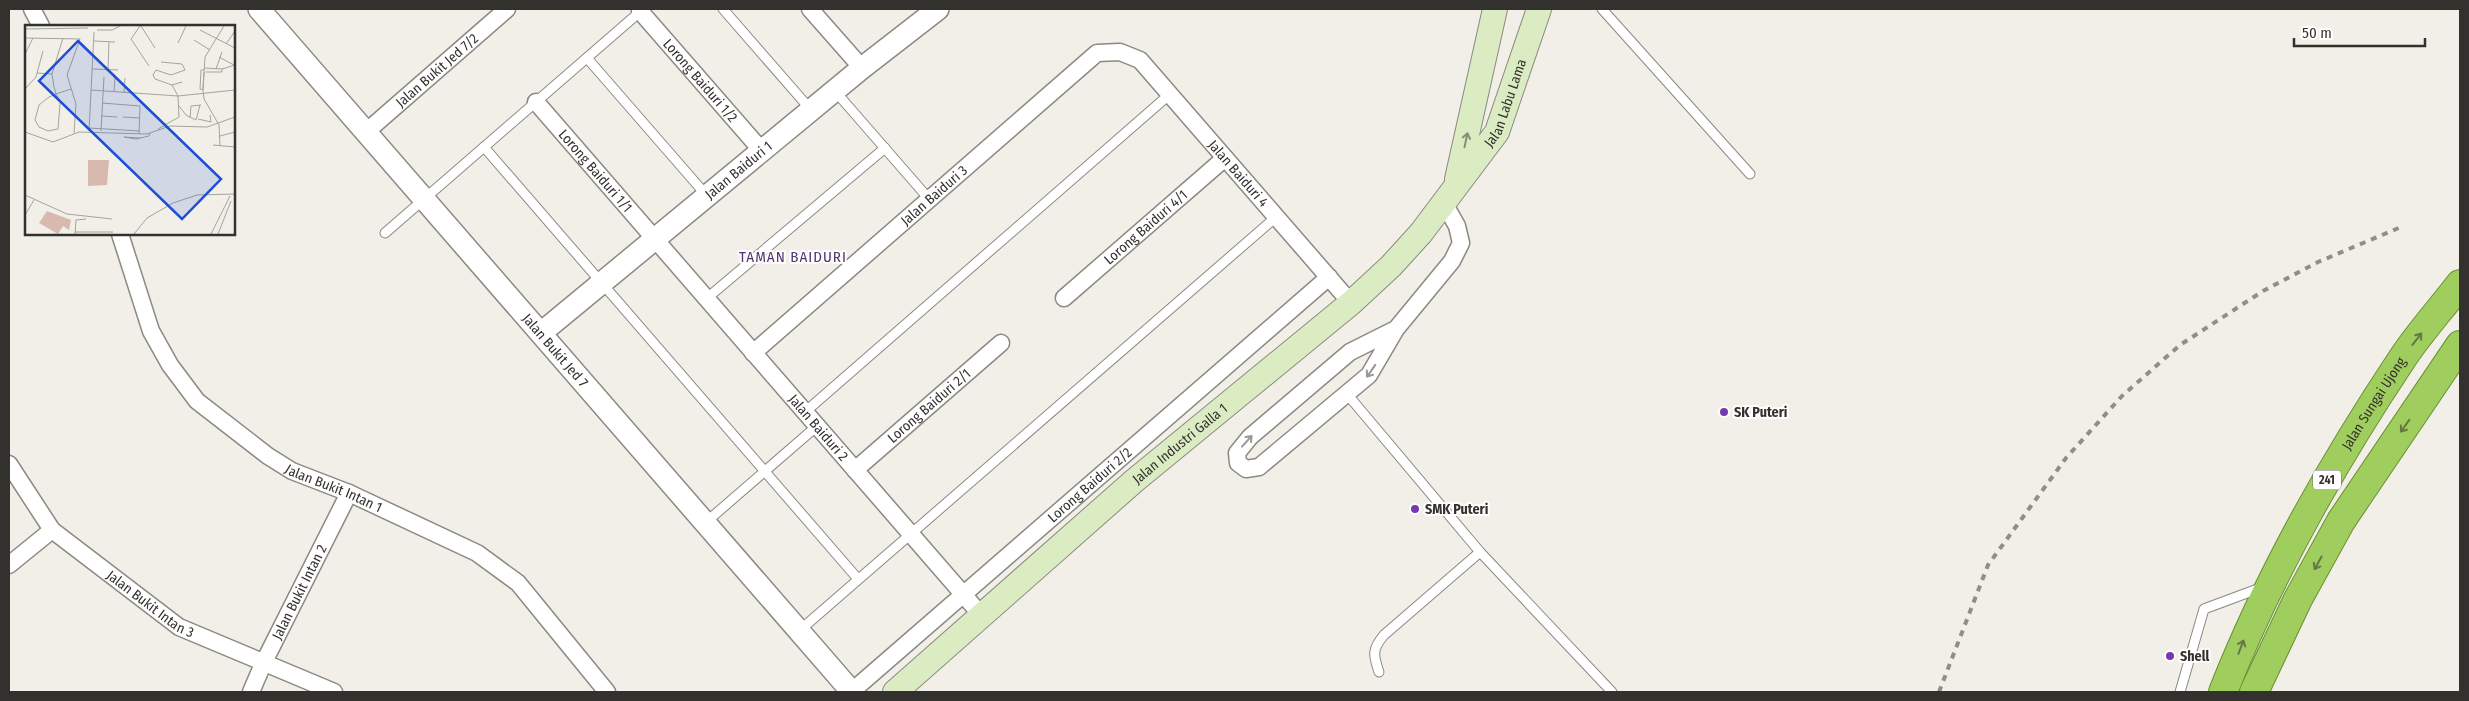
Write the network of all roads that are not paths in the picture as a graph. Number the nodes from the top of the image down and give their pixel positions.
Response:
1 (32, 9) edge
2 (259, 9) edge
3 (507, 9) edge
4 (722, 9) edge
5 (810, 9) edge
6 (938, 9) edge
7 (1495, 9) edge
8 (1539, 9) edge
9 (1602, 9) edge
10 (642, 10) edge
11 (40, 25) edge
12 (1120, 52) joint
13 (587, 58) junction
14 (862, 68) junction
15 (835, 91) junction
16 (1170, 94) junction
17 (536, 102) junction
18 (811, 110) junction
19 (366, 132) junction
20 (484, 147) junction
21 (885, 148) junction
22 (762, 151) junction
23 (1225, 158) junction
24 (1750, 174) dead end
25 (1450, 195) junction
26 (707, 196) junction
27 (424, 199) junction
28 (929, 200) junction
29 (1276, 217) junction
30 (385, 233) dead end
31 (120, 235) edge
32 (655, 239) junction
33 (1329, 277) junction
34 (602, 283) junction
35 (2460, 284) edge
36 (1064, 298) dead end
37 (706, 299) junction
38 (1351, 303) junction
39 (1396, 329) junction
40 (541, 333) junction
41 (1001, 343) dead end
42 (2460, 345) edge
43 (753, 352) junction
44 (1347, 394) junction
45 (804, 412) junction
46 (817, 426) junction
47 (9, 464) edge
48 (855, 470) junction
49 (765, 471) junction
50 (349, 494) junction
51 (705, 524) junction
52 (52, 530) junction
53 (910, 534) junction
54 (1480, 552) junction
55 (9, 565) edge
56 (858, 579) junction
57 (2270, 584) junction
58 (963, 595) junction
59 (982, 616) junction
60 (799, 631) junction
61 (263, 664) junction
62 (1379, 672) dead end
63 (252, 692) edge
64 (334, 692) edge
65 (607, 692) edge
66 (852, 692) edge
67 (895, 692) edge
68 (1612, 692) edge
69 (2180, 692) edge
70 (2223, 692) edge
71 (2254, 692) edge

1 - 11 street
2 - 19 street, Jalan Bukit Jed 7
3 - 19 street, Jalan Bukit Jed 7/2
4 - 18 lane
5 - 14 street
6 - 14 street, Jalan Baiduri 1
25 -> 7 main road
8 - 25 main road, Jalan Labu Lama
9 - 24 lane
10 - 13 lane
10 - 22 street, Lorong Baiduri 1/2
12 - 16 street, Jalan Baiduri 4
12 - 28 street, Jalan Baiduri 3
13 - 17 lane
13 - 26 lane
14 - 15 street, Jalan Baiduri 1
15 - 18 street, Jalan Baiduri 1
15 - 21 lane
16 - 23 street, Jalan Baiduri 4
16 - 45 lane
17 - 20 lane
17 - 32 street, Lorong Baiduri 1/1
18 - 22 street, Jalan Baiduri 1
19 - 27 street, Jalan Bukit Jed 7
20 - 27 lane
20 - 34 lane
21 - 28 lane
21 - 37 lane
22 - 26 street, Jalan Baiduri 1
23 - 29 street, Jalan Baiduri 4
23 - 36 street, Lorong Baiduri 4/1
25 - 38 main road, Jalan Industri Galla 1
25 - 39 street
26 - 32 street, Jalan Baiduri 1
27 - 30 lane
27 - 40 street, Jalan Bukit Jed 7
28 - 43 street, Jalan Baiduri 3
29 - 33 street, Jalan Baiduri 4
29 - 53 lane
31 - 50 street, Jalan Bukit Intan 1
32 - 34 street, Jalan Baiduri 1
32 - 37 street, Jalan Baiduri 2
33 - 38 street, Jalan Baiduri 4
33 - 58 street, Lorong Baiduri 2/2
34 - 40 street, Jalan Baiduri 1
34 - 49 lane
57 -> 35 highway, Jalan Sungai Ujong / 241
37 - 43 street, Jalan Baiduri 2
38 - 59 main road, Jalan Industri Galla 1
39 -> 44 street
44 -> 39 street
40 - 51 street, Jalan Bukit Jed 7
41 - 48 street, Lorong Baiduri 2/1
42 -> 71 highway, 241
43 - 45 street, Jalan Baiduri 2
44 - 54 lane
45 - 46 street, Jalan Baiduri 2
46 - 48 street, Jalan Baiduri 2
46 - 49 lane
47 - 52 street, Jalan Bukit Intan 3
48 - 53 street, Jalan Baiduri 2
49 - 51 lane
49 - 56 lane
50 - 61 street, Jalan Bukit Intan 2
50 - 65 street, Jalan Bukit Intan 1
51 - 60 street, Jalan Bukit Jed 7
52 - 55 street
52 - 61 street, Jalan Bukit Intan 3
53 - 56 lane
53 - 58 street, Jalan Baiduri 2
54 - 62 lane
54 - 68 lane
56 - 60 lane
57 - 69 lane
70 -> 57 highway, Jalan Sungai Ujong / 241
58 - 59 street, Jalan Baiduri 2
58 - 66 street, Lorong Baiduri 2/2
59 - 67 main road, Jalan Industri Galla 1
60 - 66 street, Jalan Bukit Jed 7
61 - 63 street, Jalan Bukit Intan 2
61 - 64 street, Jalan Bukit Intan 3

